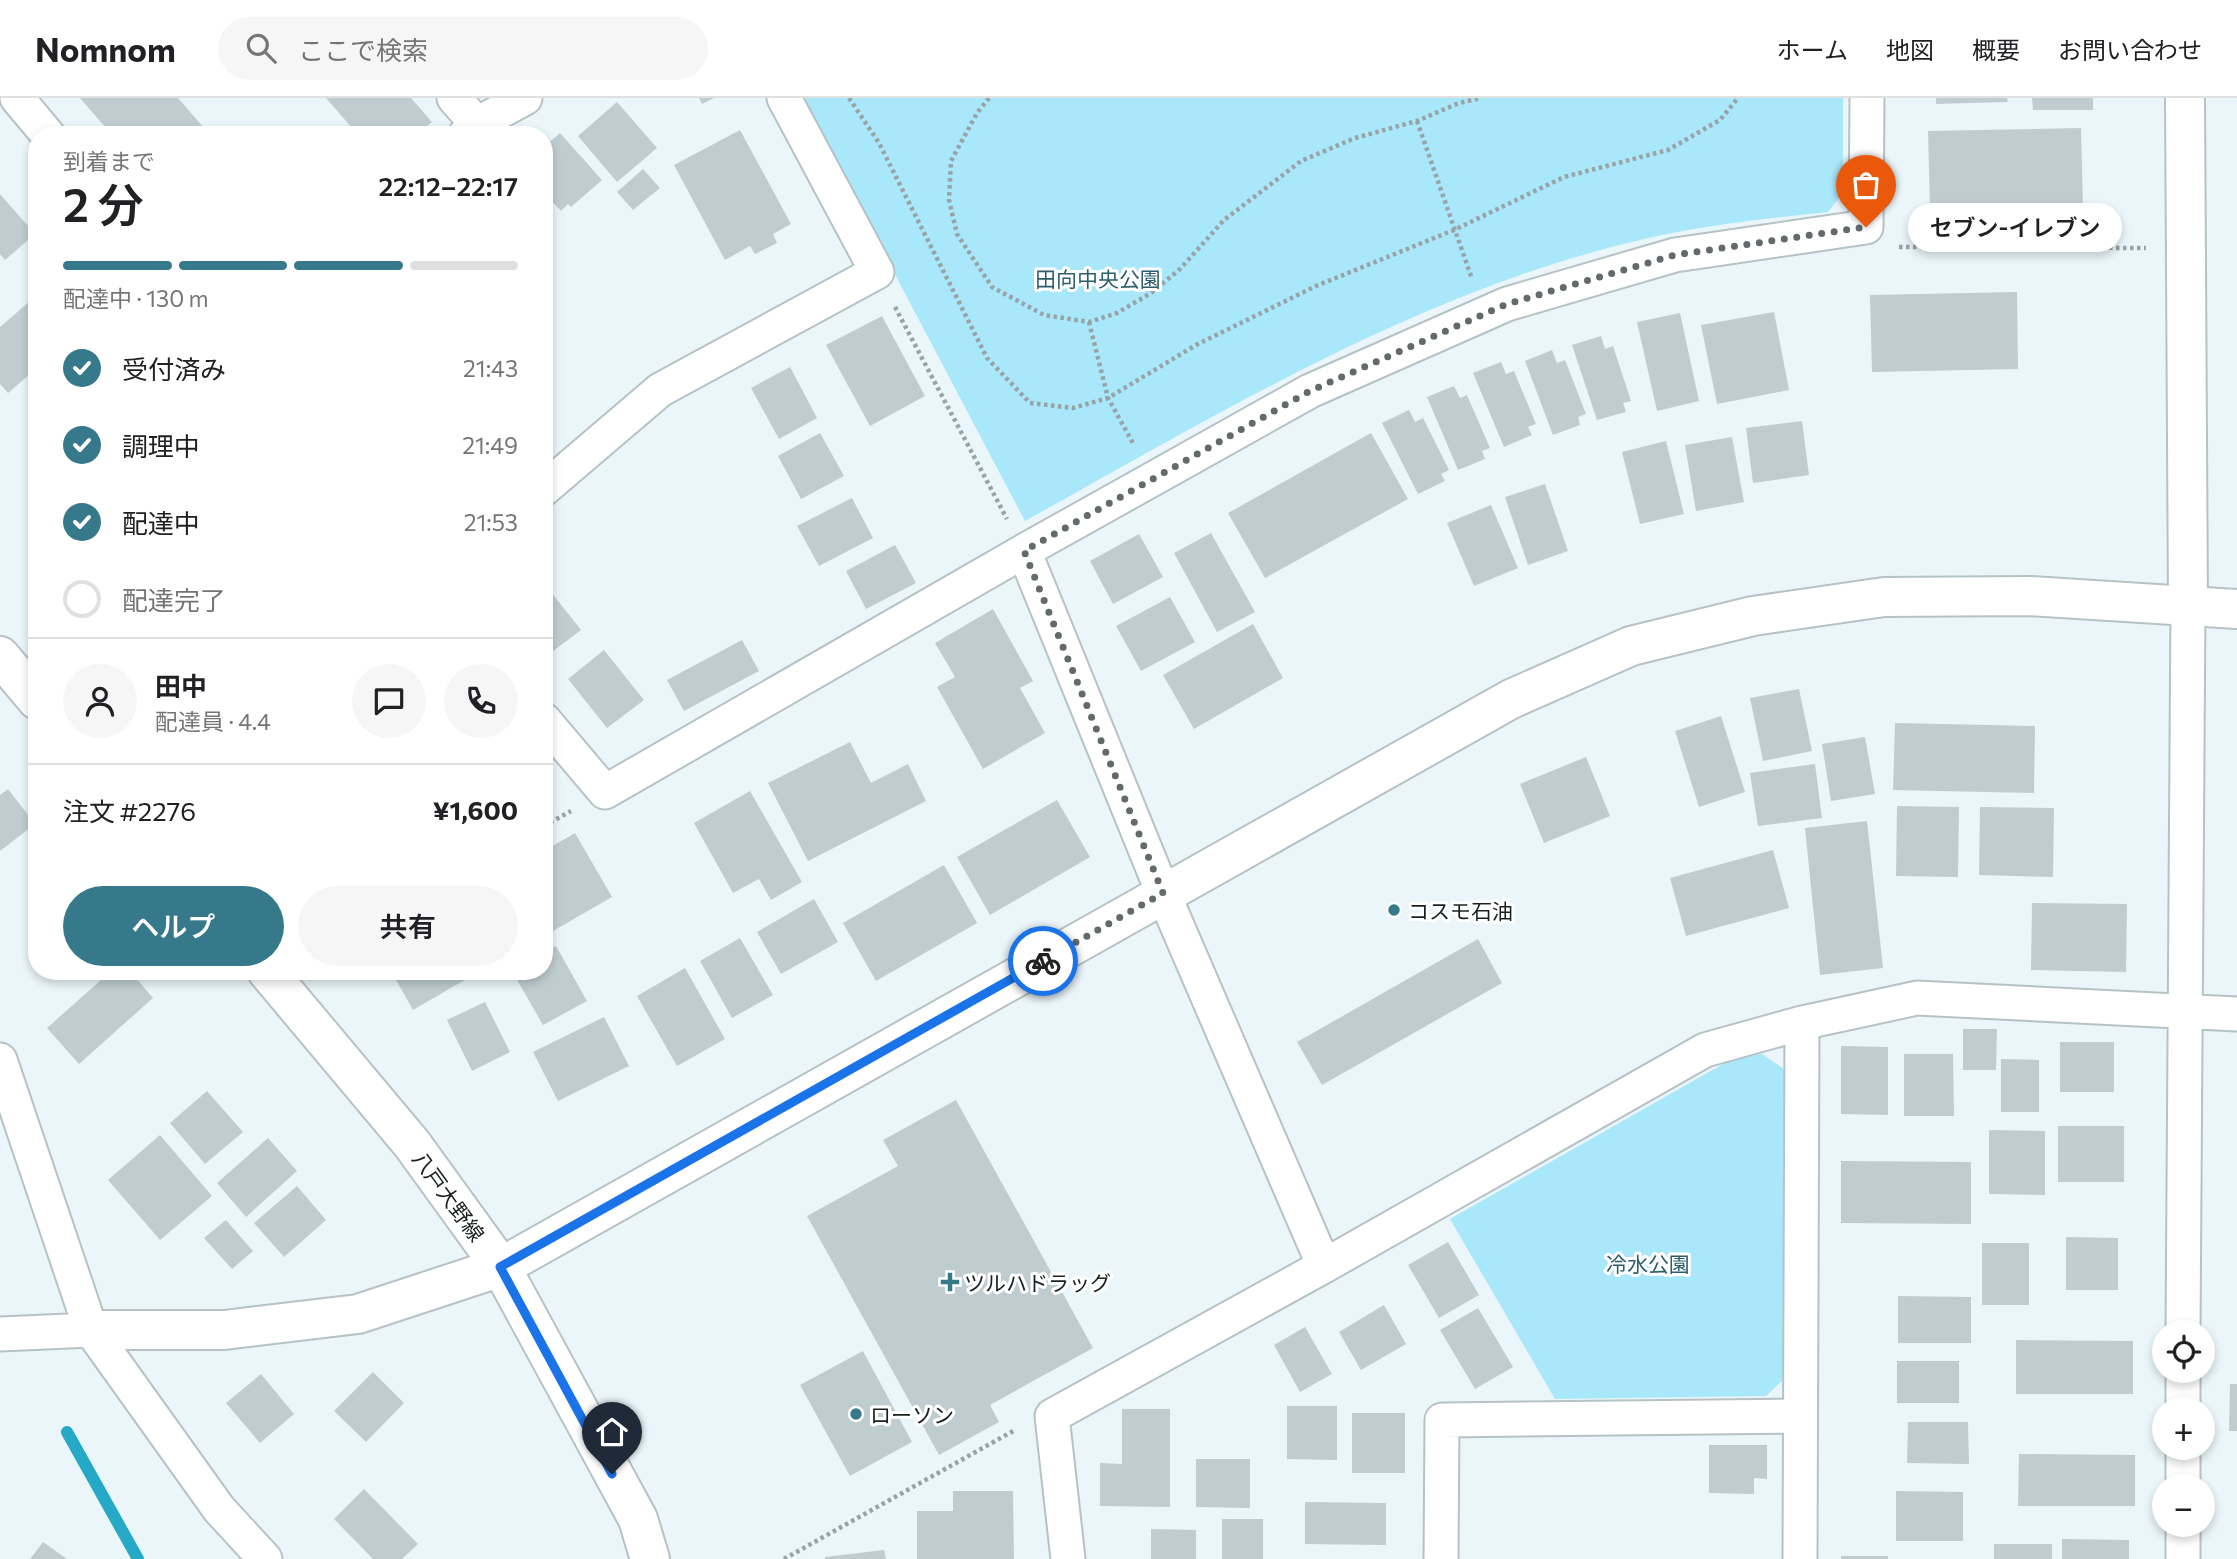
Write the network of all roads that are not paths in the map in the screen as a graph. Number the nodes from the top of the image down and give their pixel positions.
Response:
1 (17, 98) edge
2 (454, 98) edge
3 (525, 98) edge
4 (784, 98) edge
5 (1867, 98) edge
6 (2185, 98) edge
7 (40, 126) edge
8 (469, 126) edge
9 (478, 126) edge
10 (553, 480) edge
11 (1024, 551) junction
12 (2188, 606) junction
13 (2237, 609) edge
14 (0, 656) edge
15 (28, 689) edge
16 (553, 731) edge
17 (1163, 893) junction
18 (275, 980) edge
19 (2184, 1010) junction
20 (2237, 1014) edge
21 (1802, 1023) junction
22 (0, 1060) edge
23 (1324, 1266) junction
24 (500, 1267) junction
25 (2183, 1320) edge
26 (91, 1330) junction
27 (0, 1334) edge
28 (1800, 1416) junction
29 (2183, 1537) edge
30 (265, 1559) edge
31 (650, 1559) edge
32 (1068, 1559) edge
33 (1441, 1559) edge
34 (1800, 1559) edge
35 (2183, 1559) edge

1 - 7 street
2 - 8 street
3 - 9 street
4 - 10 street
5 - 11 street
6 - 12 street
11 - 16 street
11 - 17 street
12 - 13 street
12 - 17 street
12 - 19 street
14 - 15 street
17 - 23 street
17 - 24 street
18 - 24 street, 八戸大野線
19 - 20 street
19 - 21 street
19 - 25 street
21 - 23 street
21 - 28 street
22 - 26 street
23 - 32 street
24 - 26 street
24 - 31 street, 八戸大野線
26 - 27 street
26 - 30 street
28 - 33 street
28 - 34 street
29 - 35 street

